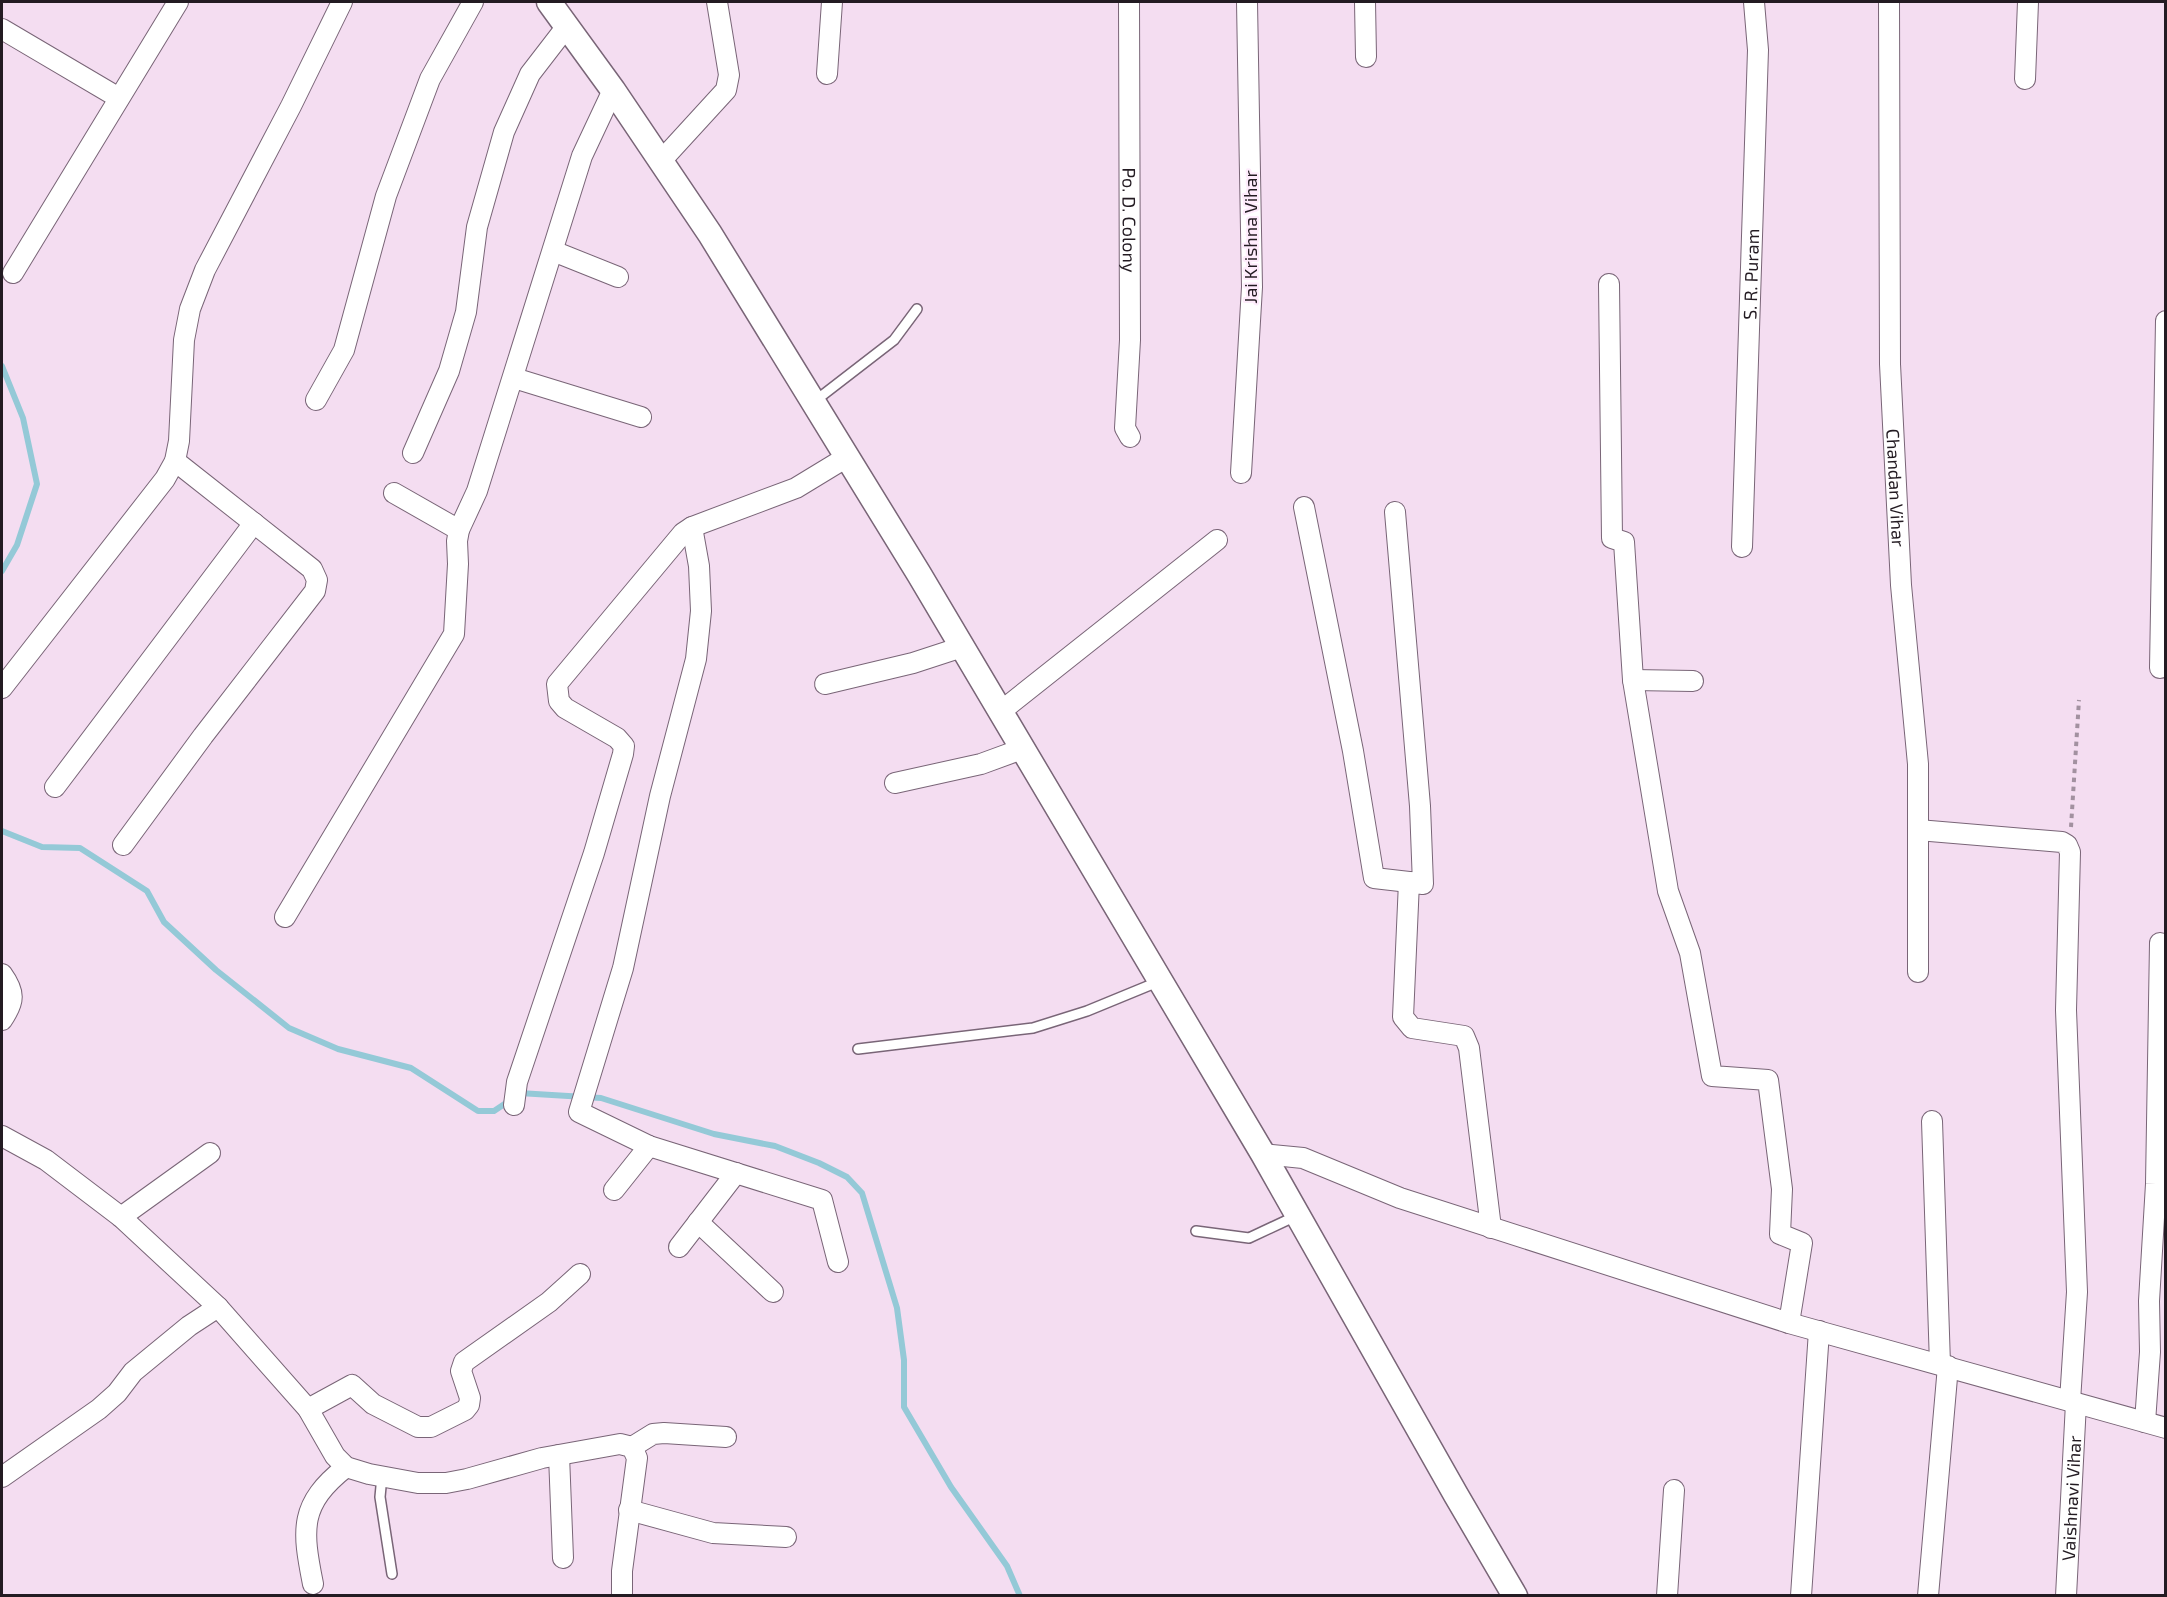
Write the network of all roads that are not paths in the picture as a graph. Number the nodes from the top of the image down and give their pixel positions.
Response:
1 (178, 2) edge
2 (342, 2) edge
3 (473, 2) edge
4 (549, 2) edge
5 (717, 2) edge
6 (832, 2) edge
7 (1129, 2) edge
8 (1246, 2) edge
9 (1365, 2) edge
10 (1754, 2) edge
11 (1889, 2) edge
12 (2028, 2) edge
13 (567, 26) junction
14 (2, 29) edge
15 (1366, 57) dead end
16 (827, 74) dead end
17 (2025, 79) dead end
18 (613, 90) junction
19 (118, 98) junction
20 (661, 160) junction
21 (552, 251) junction
22 (13, 273) dead end
23 (618, 277) dead end
24 (1609, 284) dead end
25 (917, 309) dead end
26 (2166, 321) edge
27 (514, 378) junction
28 (316, 400) dead end
29 (813, 402) junction
30 (641, 417) dead end
31 (1130, 437) dead end
32 (413, 453) dead end
33 (847, 457) junction
34 (175, 461) junction
35 (1241, 473) dead end
36 (394, 493) dead end
37 (1304, 507) dead end
38 (1395, 512) dead end
39 (254, 523) junction
40 (692, 527) junction
41 (459, 530) junction
42 (1217, 540) dead end
43 (1742, 548) dead end
44 (962, 646) junction
45 (2160, 668) dead end
46 (1633, 680) junction
47 (1693, 681) dead end
48 (825, 684) dead end
49 (2, 688) edge
50 (1000, 712) junction
51 (1022, 749) junction
52 (895, 783) dead end
53 (55, 787) dead end
54 (1918, 830) junction
55 (123, 845) dead end
56 (1409, 882) junction
57 (285, 917) dead end
58 (2160, 943) dead end
59 (1918, 972) dead end
60 (2, 974) edge
61 (1160, 981) junction
62 (2, 1020) edge
63 (858, 1049) dead end
64 (514, 1105) dead end
65 (1932, 1121) dead end
66 (2, 1136) edge
67 (649, 1146) junction
68 (210, 1153) dead end
69 (1263, 1154) junction
70 (736, 1173) junction
71 (614, 1190) dead end
72 (1298, 1215) junction
73 (122, 1217) junction
74 (698, 1222) junction
75 (1491, 1228) junction
76 (1196, 1231) dead end
77 (679, 1247) dead end
78 (838, 1262) dead end
79 (580, 1274) dead end
80 (773, 1292) dead end
81 (218, 1306) junction
82 (1789, 1323) junction
83 (1820, 1331) junction
84 (1944, 1365) junction
85 (2073, 1402) junction
86 (308, 1409) junction
87 (2145, 1422) junction
88 (2166, 1428) edge
89 (726, 1437) dead end
90 (632, 1447) junction
91 (559, 1455) junction
92 (346, 1467) junction
93 (382, 1476) junction
94 (2, 1477) edge
95 (1674, 1490) dead end
96 (629, 1510) junction
97 (786, 1537) dead end
98 (563, 1558) dead end
99 (392, 1574) dead end
100 (313, 1584) dead end
101 (622, 1596) edge
102 (1515, 1596) edge
103 (1667, 1596) edge
104 (1801, 1596) edge
105 (1928, 1596) edge
106 (2066, 1596) edge

1 - 19 street
2 - 34 street
3 - 28 street
4 - 13 street
5 - 20 street
6 - 16 street
7 - 31 street, Po. D. Colony
8 - 35 street, Jai Krishna Vihar
9 - 15 street
10 - 43 street, S. R. Puram
11 - 54 street, Chandan Vihar
12 - 17 street
13 - 18 street
13 - 32 street
14 - 19 street
18 - 20 street
18 - 21 street
19 - 22 street
20 - 29 street
21 - 23 street
21 - 27 street
24 - 46 street
25 - 29 lane
26 - 45 street
27 - 30 street
27 - 41 street
29 - 33 street
33 - 40 street
33 - 44 street
34 - 39 street
34 - 49 street
36 - 41 street
37 - 56 street
38 - 56 street
39 - 53 street
39 - 55 street
40 - 64 street
40 - 67 street
41 - 57 street
42 - 50 street
44 - 48 street
44 - 50 street
46 - 47 street
46 - 82 street
50 - 51 street
51 - 52 street
51 - 61 street
54 - 59 street, Chandan Vihar
54 - 85 street, Vaishnavi Vihar
56 - 75 street
58 - 87 street
60 - 62 street
61 - 63 lane
61 - 69 street
65 - 84 street
66 - 73 street
67 - 70 street
67 - 71 street
68 - 73 street
69 - 72 street
69 - 75 street
70 - 74 street
70 - 78 street
72 - 76 lane
72 - 102 street
73 - 81 street
74 - 77 street
74 - 80 street
75 - 82 street
79 - 86 street
81 - 86 street
81 - 94 street
82 - 83 street
83 - 84 street
83 - 104 street
84 - 85 street
84 - 105 street
85 - 87 street
85 - 106 street, Vaishnavi Vihar
86 - 92 street
87 - 88 street
89 - 90 street
90 - 91 street
90 - 96 street
91 - 93 street
91 - 98 street
92 - 93 street
92 - 100 street
93 - 99 lane
95 - 103 street
96 - 97 street
96 - 101 street

